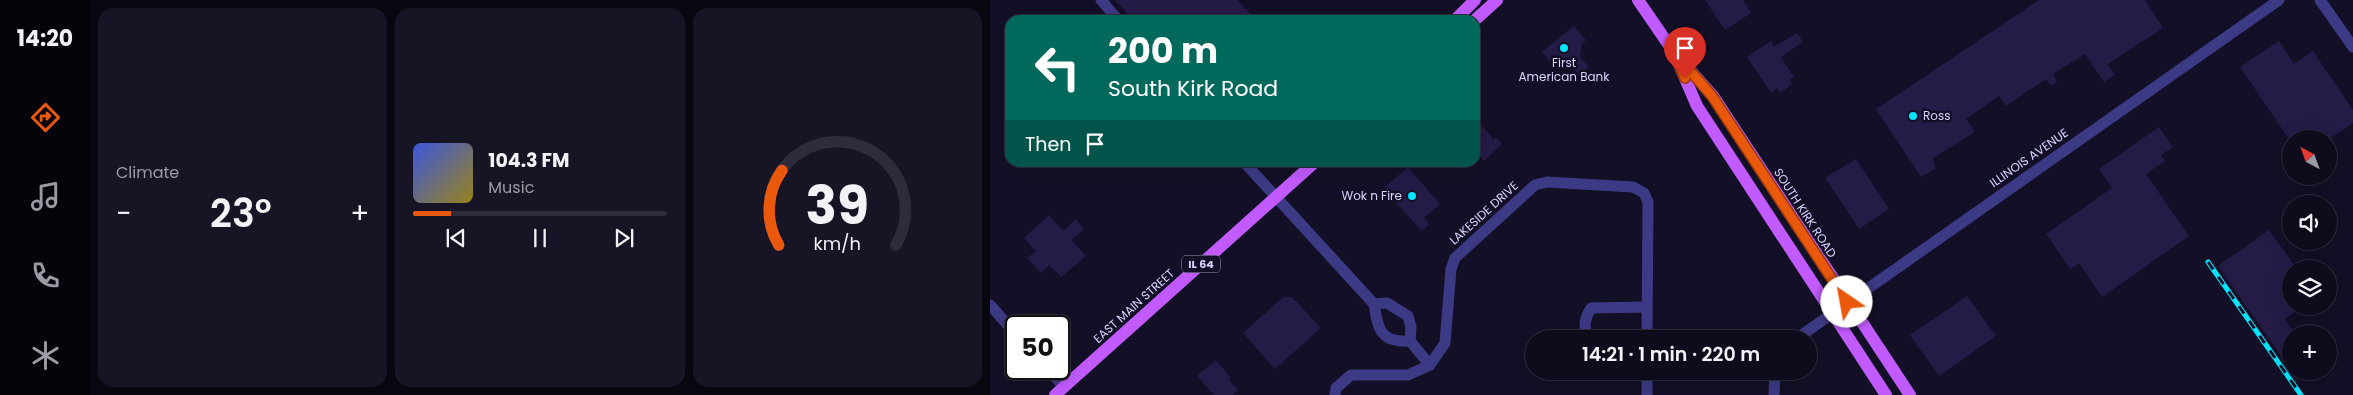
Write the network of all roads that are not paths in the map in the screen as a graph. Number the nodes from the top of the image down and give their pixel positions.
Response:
1 (1101, 0) edge
2 (1475, 0) edge
3 (1497, 0) edge
4 (1638, 0) edge
5 (2279, 0) edge
6 (2320, 0) edge
7 (1114, 15) edge
8 (1460, 15) edge
9 (1480, 15) edge
10 (2353, 47) edge
11 (1673, 51) junction
12 (1248, 167) edge
13 (1306, 167) edge
14 (1309, 167) edge
15 (1275, 198) junction
16 (1847, 302) junction
17 (1374, 304) junction
18 (990, 305) edge
19 (1647, 307) junction
20 (1832, 313) junction
21 (1005, 323) edge
22 (1585, 330) edge
23 (1647, 330) edge
24 (1808, 330) edge
25 (1410, 341) junction
26 (1430, 365) junction
27 (1054, 380) edge
28 (1647, 380) edge
29 (1775, 380) edge
30 (1060, 391) edge
31 (1335, 395) edge
32 (1647, 395) edge
33 (1774, 395) edge
34 (1886, 395) edge
35 (1910, 395) edge

1 - 7 street
2 - 8 main road
3 - 9 main road
4 - 11 main road, SOUTH KIRK ROAD
5 - 16 street, ILLINOIS AVENUE
6 - 10 street
11 - 16 main road, SOUTH KIRK ROAD
11 - 20 main road, SOUTH KIRK ROAD
12 - 15 street
13 - 15 main road, EAST MAIN STREET / IL 64
14 - 15 main road, EAST MAIN STREET / IL 64
15 - 17 street
15 - 30 main road, EAST MAIN STREET / IL 64
16 - 20 street, ILLINOIS AVENUE
16 - 35 main road, SOUTH KIRK ROAD
17 - 25 street
17 - 25 street
18 - 21 street
19 - 22 street
19 - 23 street, LAKESIDE DRIVE
19 - 26 street, LAKESIDE DRIVE
20 - 24 street, ILLINOIS AVENUE
20 - 34 main road, SOUTH KIRK ROAD
25 - 26 street
26 - 31 street
27 - 30 street
28 - 32 street
29 - 33 street

